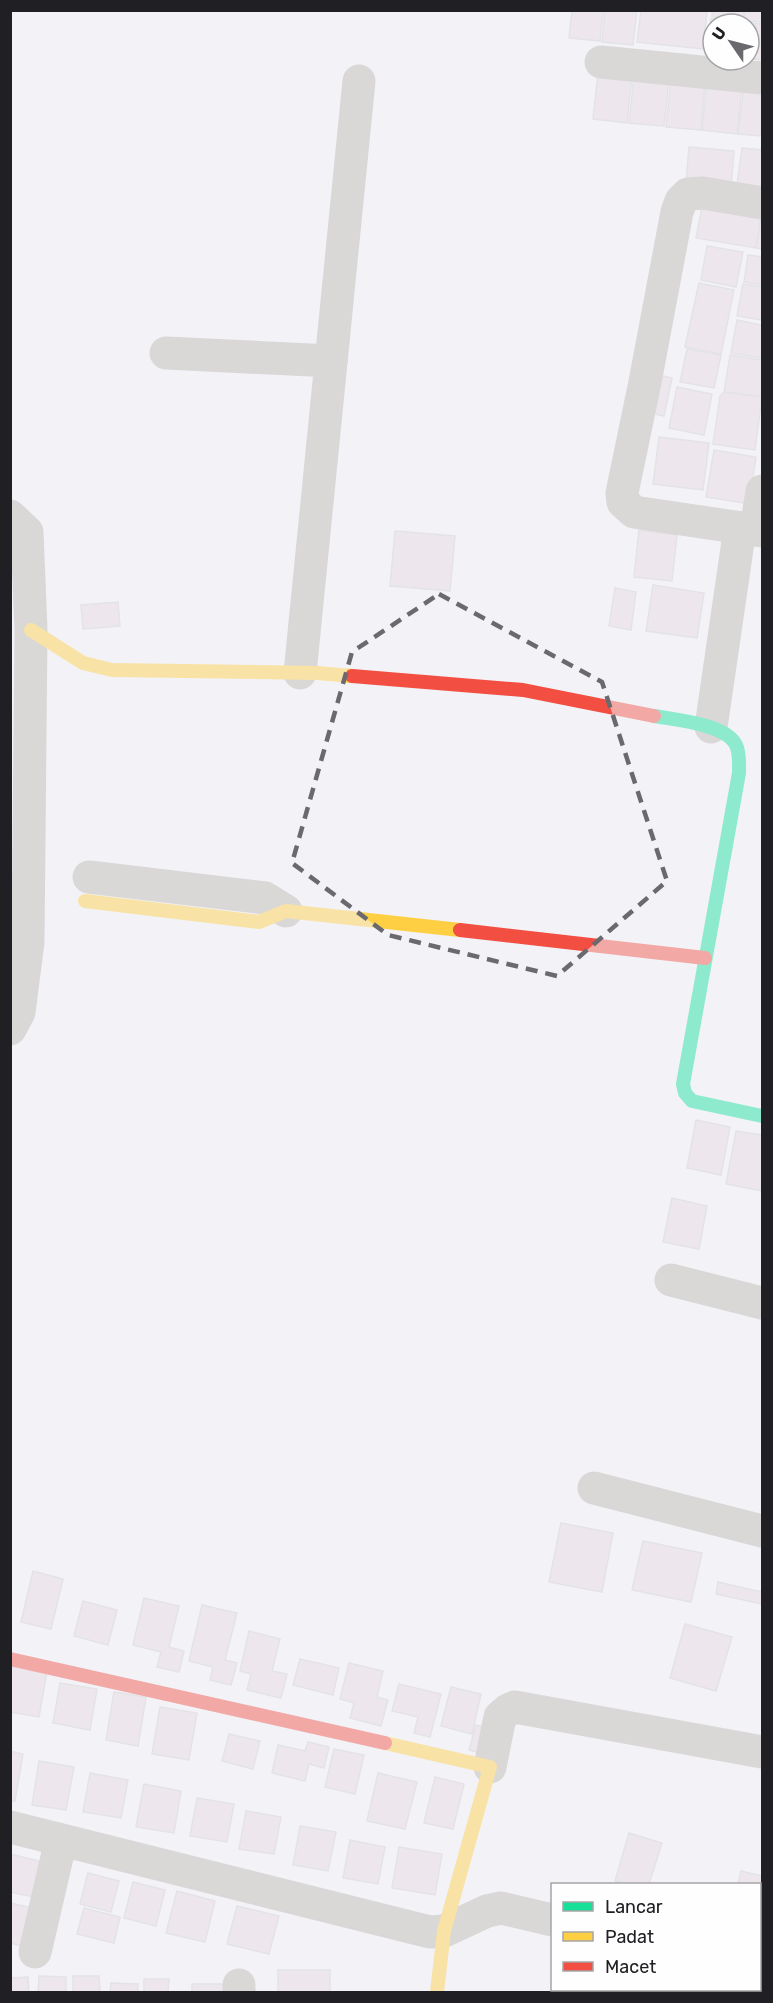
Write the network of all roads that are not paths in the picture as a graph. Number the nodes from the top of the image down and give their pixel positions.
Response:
1 (601, 62) dead end
2 (762, 78) edge
3 (359, 81) dead end
4 (762, 203) edge
5 (166, 353) dead end
6 (331, 362) junction
7 (762, 491) edge
8 (10, 516) edge
9 (753, 530) edge
10 (34, 633) junction
11 (300, 673) junction
12 (711, 726) junction
13 (87, 889) dead end
14 (286, 911) joint
15 (705, 958) junction
16 (10, 1029) edge
17 (762, 1116) edge
18 (671, 1280) dead end
19 (762, 1303) edge
20 (594, 1488) dead end
21 (762, 1531) edge
22 (10, 1659) edge
23 (762, 1752) edge
24 (490, 1767) junction
25 (10, 1827) edge
26 (61, 1840) junction
27 (551, 1920) edge
28 (444, 1931) junction
29 (35, 1952) dead end
30 (437, 1992) edge

1 - 2 street
3 - 6 street
4 - 9 street
5 - 6 street
6 - 11 street
7 - 9 street
8 - 10 street
9 - 12 street
10 - 11 street
10 - 16 street
11 - 12 street
12 - 15 street
13 - 14 street
14 - 15 street
15 - 17 street
18 - 19 street
20 - 21 street
22 - 24 street
23 - 24 street
24 - 28 street
25 - 26 street
26 - 28 street
26 - 29 street
27 - 28 street
28 - 30 street

